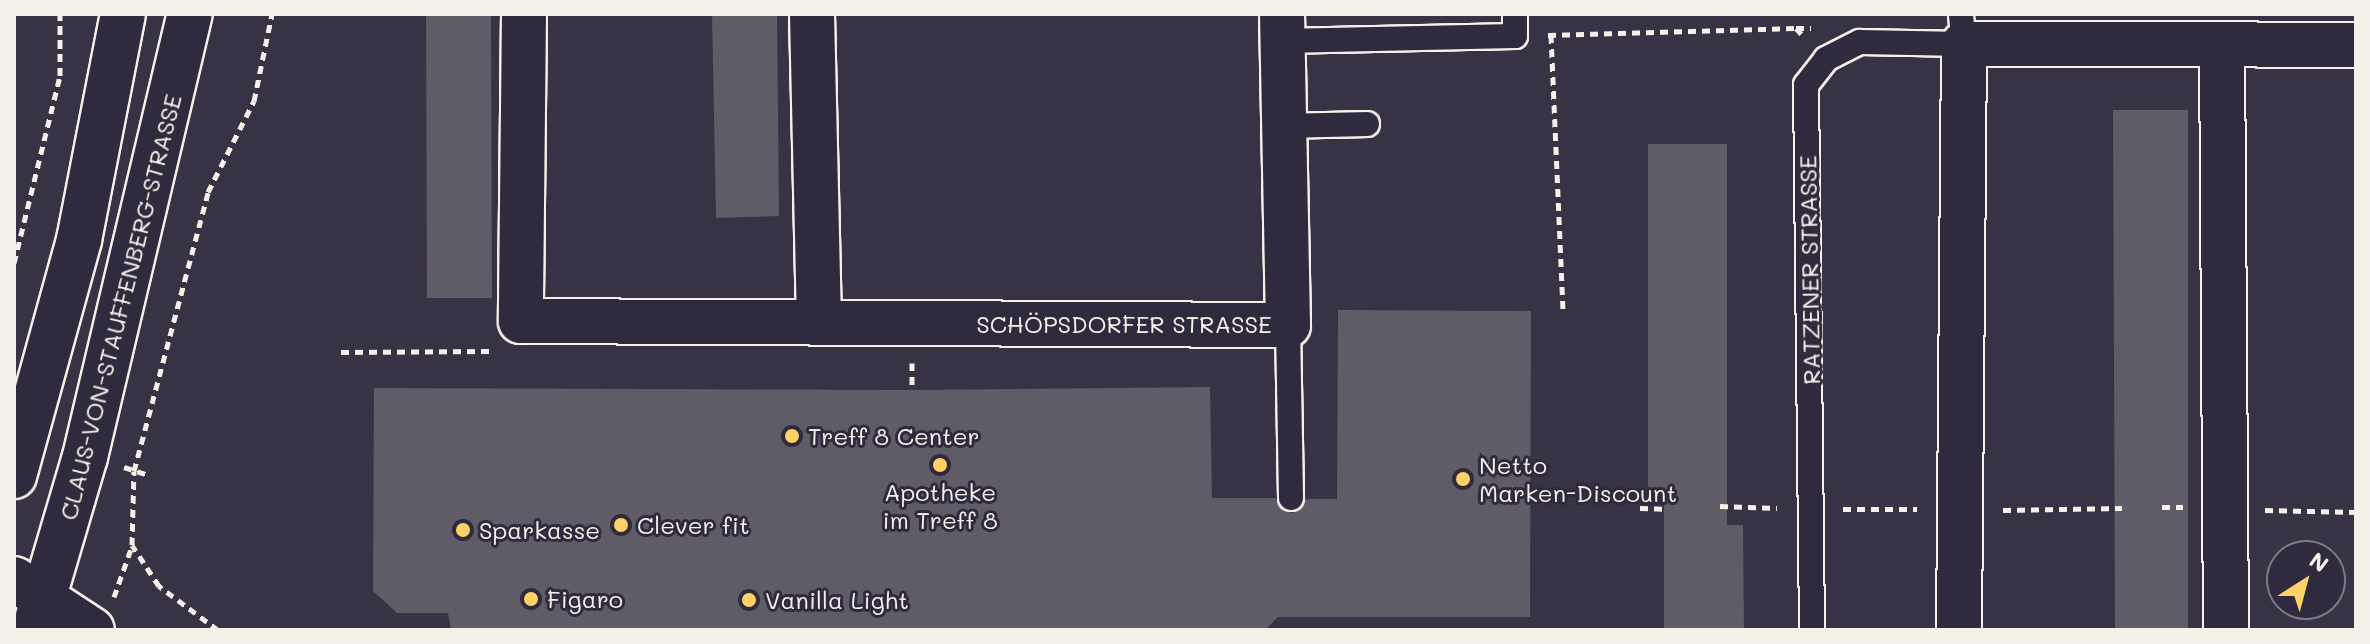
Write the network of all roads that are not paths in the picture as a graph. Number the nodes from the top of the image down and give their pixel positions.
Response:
1 (123, 14) edge
2 (190, 14) edge
3 (524, 14) edge
4 (812, 14) edge
5 (1515, 25) edge
6 (1282, 27) edge
7 (1963, 29) edge
8 (2356, 45) edge
9 (2222, 46) junction
10 (1367, 124) dead end
11 (1283, 126) junction
12 (819, 322) junction
13 (1288, 325) junction
14 (14, 476) edge
15 (1291, 498) dead end
16 (31, 603) edge
17 (102, 616) edge
18 (1812, 630) edge
19 (1959, 630) edge
20 (2226, 630) edge

1 - 14 street
2 - 16 street, CLAUS-VON-STAUFFENBERG-STRASSE
3 - 12 street, SCHÖPSDORFER STRASSE
4 - 12 street
5 - 6 lane, SCHÖPSDORFER STRASSE
6 - 11 street, SCHÖPSDORFER STRASSE
7 - 9 street
7 - 18 lane, RATZENER STRASSE
7 - 19 street
8 - 9 street
9 - 20 street
10 - 11 lane
11 - 13 street, SCHÖPSDORFER STRASSE
12 - 13 street, SCHÖPSDORFER STRASSE
13 - 15 lane
16 - 17 street

